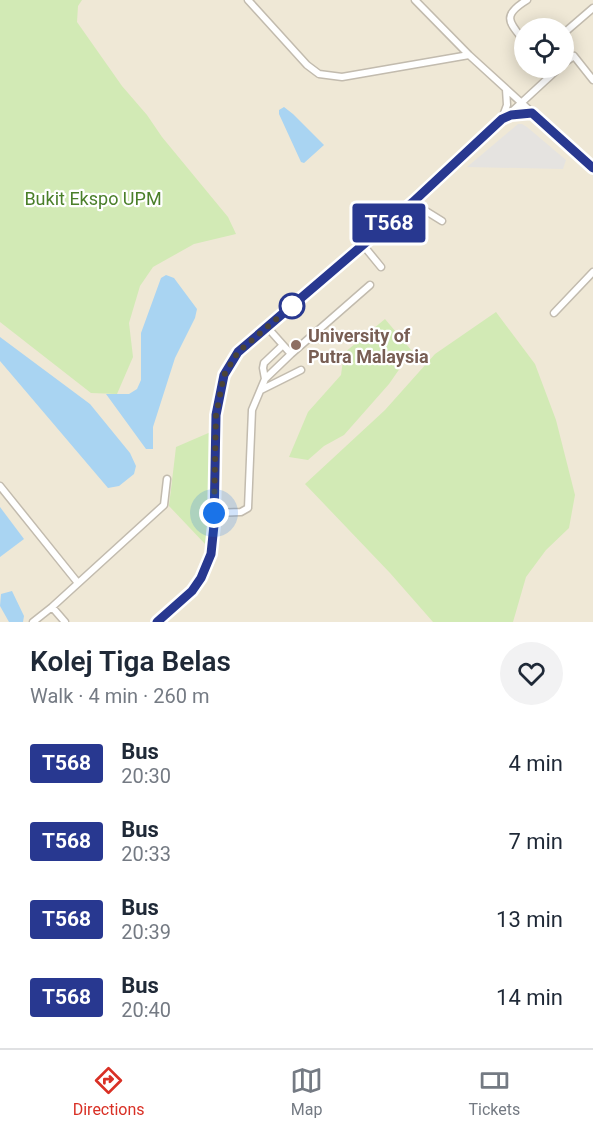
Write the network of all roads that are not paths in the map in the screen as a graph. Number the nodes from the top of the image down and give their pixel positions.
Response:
1 (248, 0) edge
2 (414, 0) edge
3 (512, 0) edge
4 (527, 0) edge
5 (517, 6) junction
6 (593, 8) edge
7 (574, 24) edge
8 (514, 28) edge
9 (469, 55) junction
10 (574, 56) edge
11 (548, 78) edge
12 (593, 80) edge
13 (506, 89) junction
14 (520, 103) junction
15 (532, 113) junction
16 (502, 119) junction
17 (593, 168) edge
18 (413, 202) junction
19 (442, 221) dead end
20 (363, 245) junction
21 (381, 267) dead end
22 (593, 272) edge
23 (370, 285) dead end
24 (554, 313) dead end
25 (267, 327) junction
26 (283, 345) junction
27 (291, 354) junction
28 (301, 370) dead end
29 (265, 379) junction
30 (261, 390) junction
31 (167, 479) dead end
32 (0, 486) edge
33 (214, 513) junction
34 (78, 583) junction
35 (52, 608) junction
36 (33, 622) edge
37 (65, 622) edge
38 (157, 622) edge

1 - 9 street
2 - 9 street
3 - 5 street
4 - 5 street
5 - 8 street
6 - 7 street
9 - 13 street
10 - 12 street
11 - 14 street
13 - 14 street
13 - 16 street
14 - 15 street
14 - 16 street
15 - 16 street
15 - 17 street
16 - 18 street
18 - 19 street
18 - 20 street
20 - 21 street
20 - 25 street
22 - 24 street
23 - 27 street
25 - 26 street
25 - 33 street
26 - 27 street
26 - 29 street
27 - 29 street
28 - 30 street
29 - 30 street
30 - 33 street
31 - 34 street
32 - 34 street
33 - 38 street
34 - 35 street
35 - 36 street
35 - 37 street

